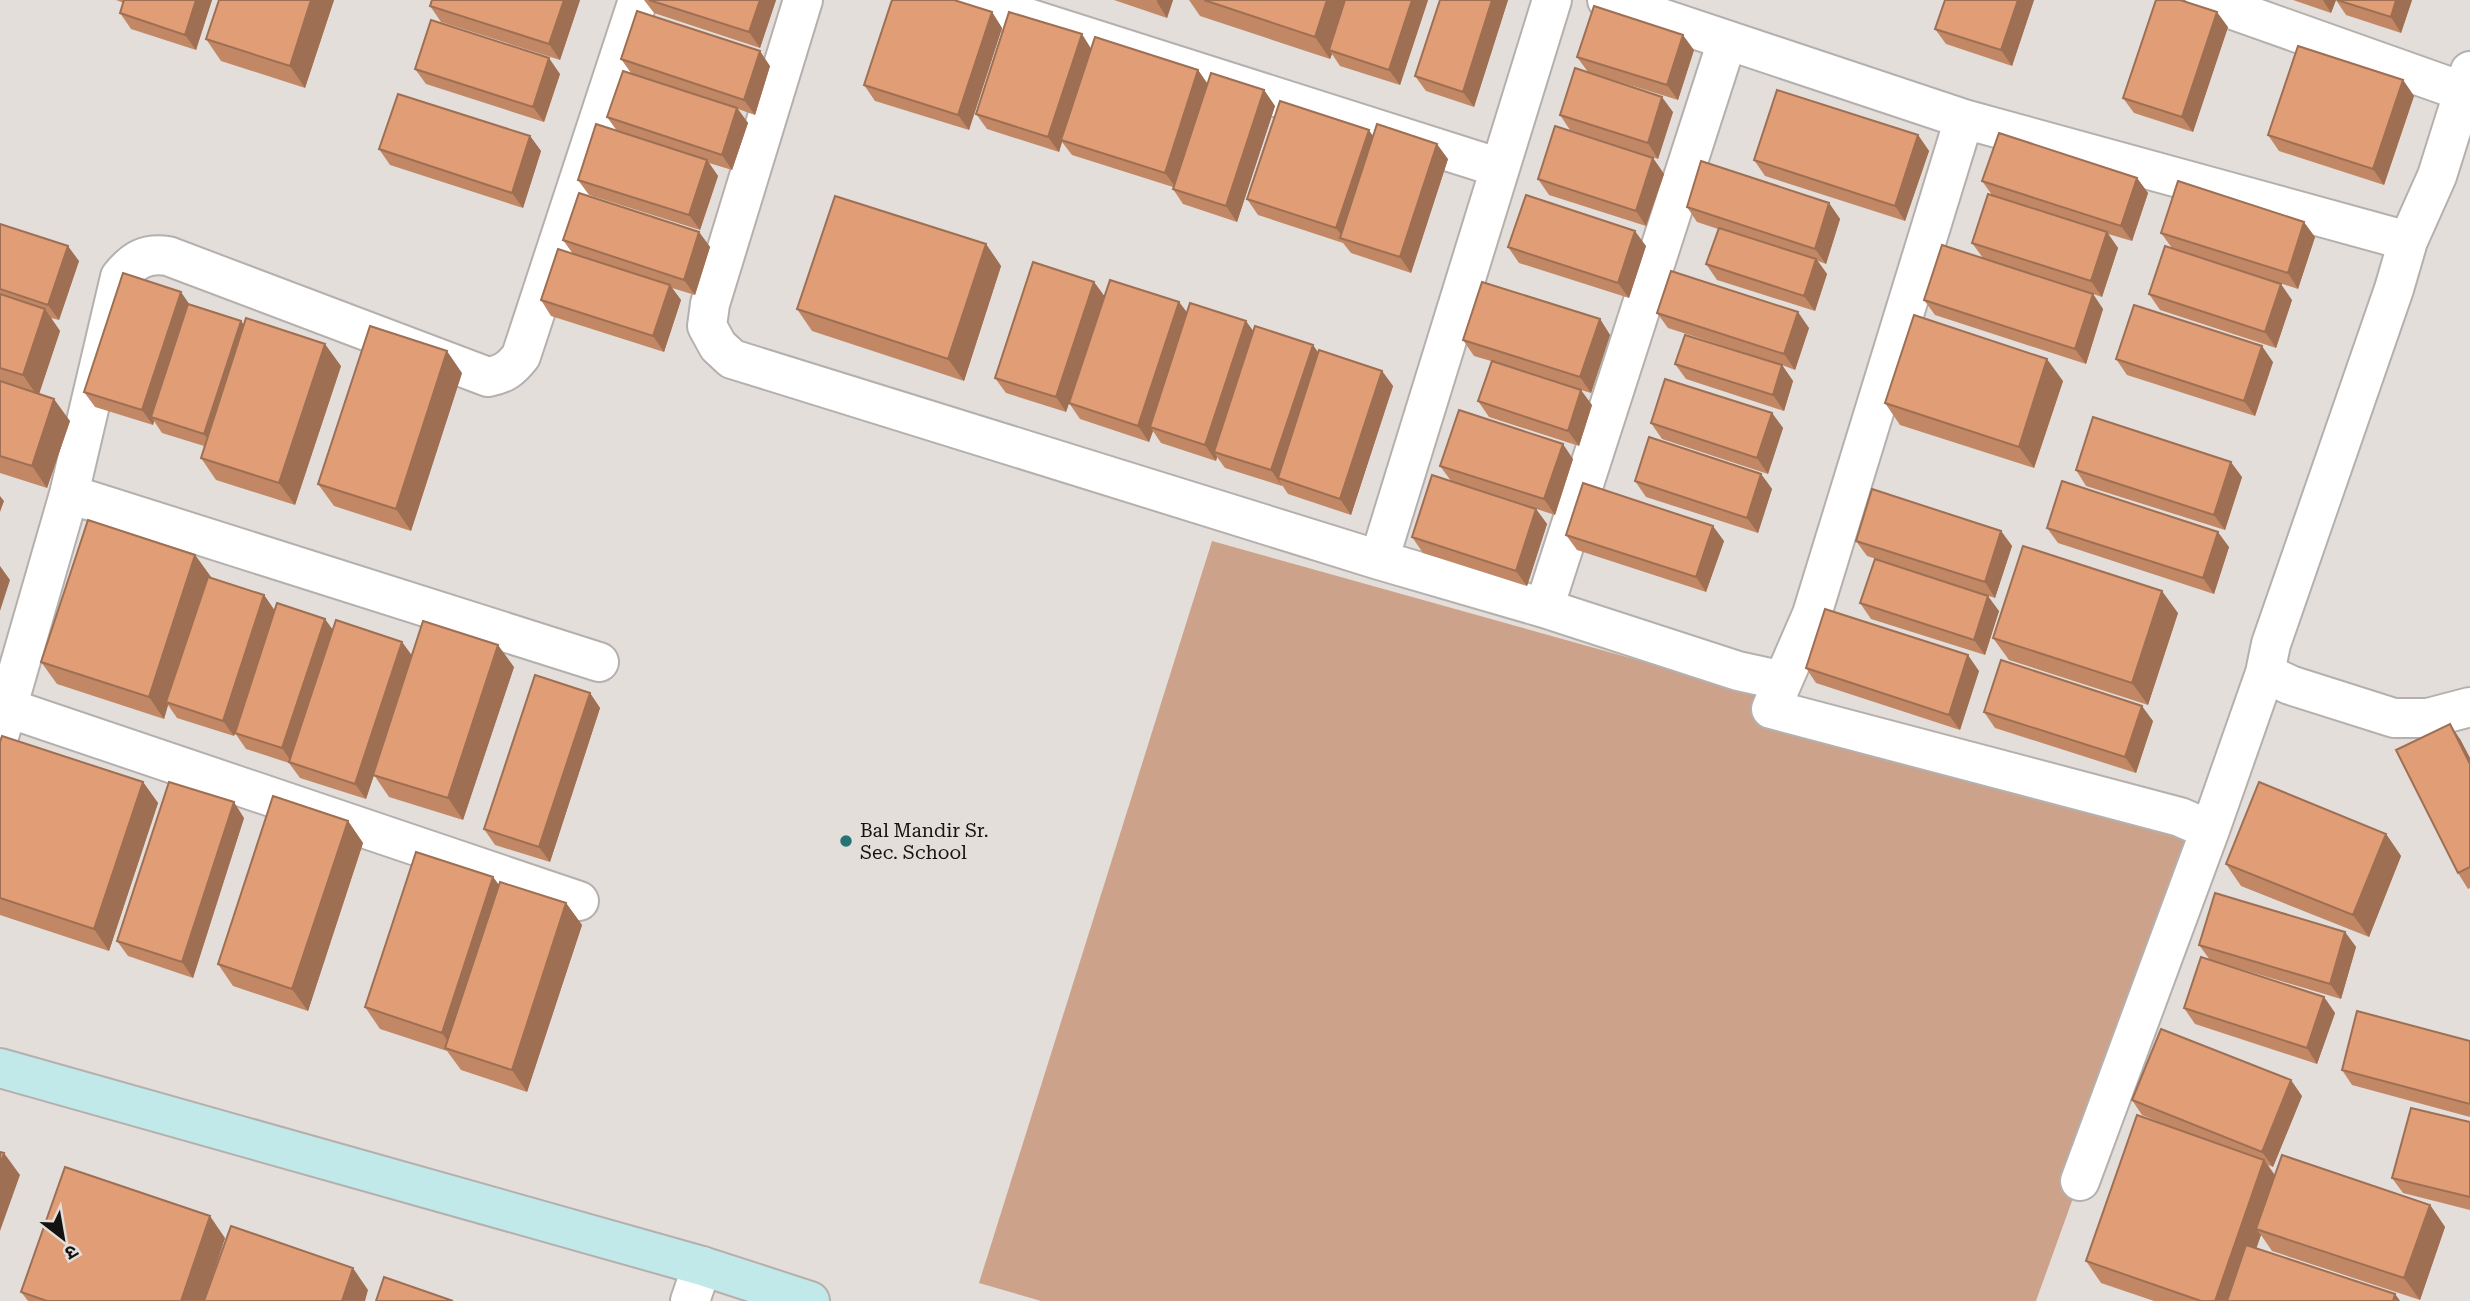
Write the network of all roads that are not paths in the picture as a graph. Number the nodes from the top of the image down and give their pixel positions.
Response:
1 (638, 0) edge
2 (803, 0) edge
3 (971, 0) edge
4 (1552, 0) edge
5 (1606, 0) edge
6 (2205, 0) edge
7 (1727, 41) junction
8 (2468, 85) edge
9 (1964, 119) junction
10 (1500, 169) junction
11 (2408, 241) junction
12 (69, 494) junction
13 (1379, 560) junction
14 (1544, 608) junction
15 (599, 662) dead end
16 (2265, 673) junction
17 (1783, 681) junction
18 (2470, 707) edge
19 (4, 721) edge
20 (2210, 830) junction
21 (579, 901) dead end
22 (0, 1068) edge
23 (2080, 1181) dead end
24 (696, 1284) edge
25 (810, 1301) edge

1 - 12 street
2 - 13 street
3 - 10 street
4 - 10 street
5 - 7 street
6 - 8 street
7 - 9 street
7 - 14 street
8 - 11 street
9 - 11 street
9 - 17 street
10 - 13 street
11 - 16 street
12 - 15 street
12 - 19 street
13 - 14 street
14 - 17 street
16 - 18 street
16 - 20 street
17 - 20 street
19 - 21 street
20 - 23 street
22 - 24 street
24 - 25 street

